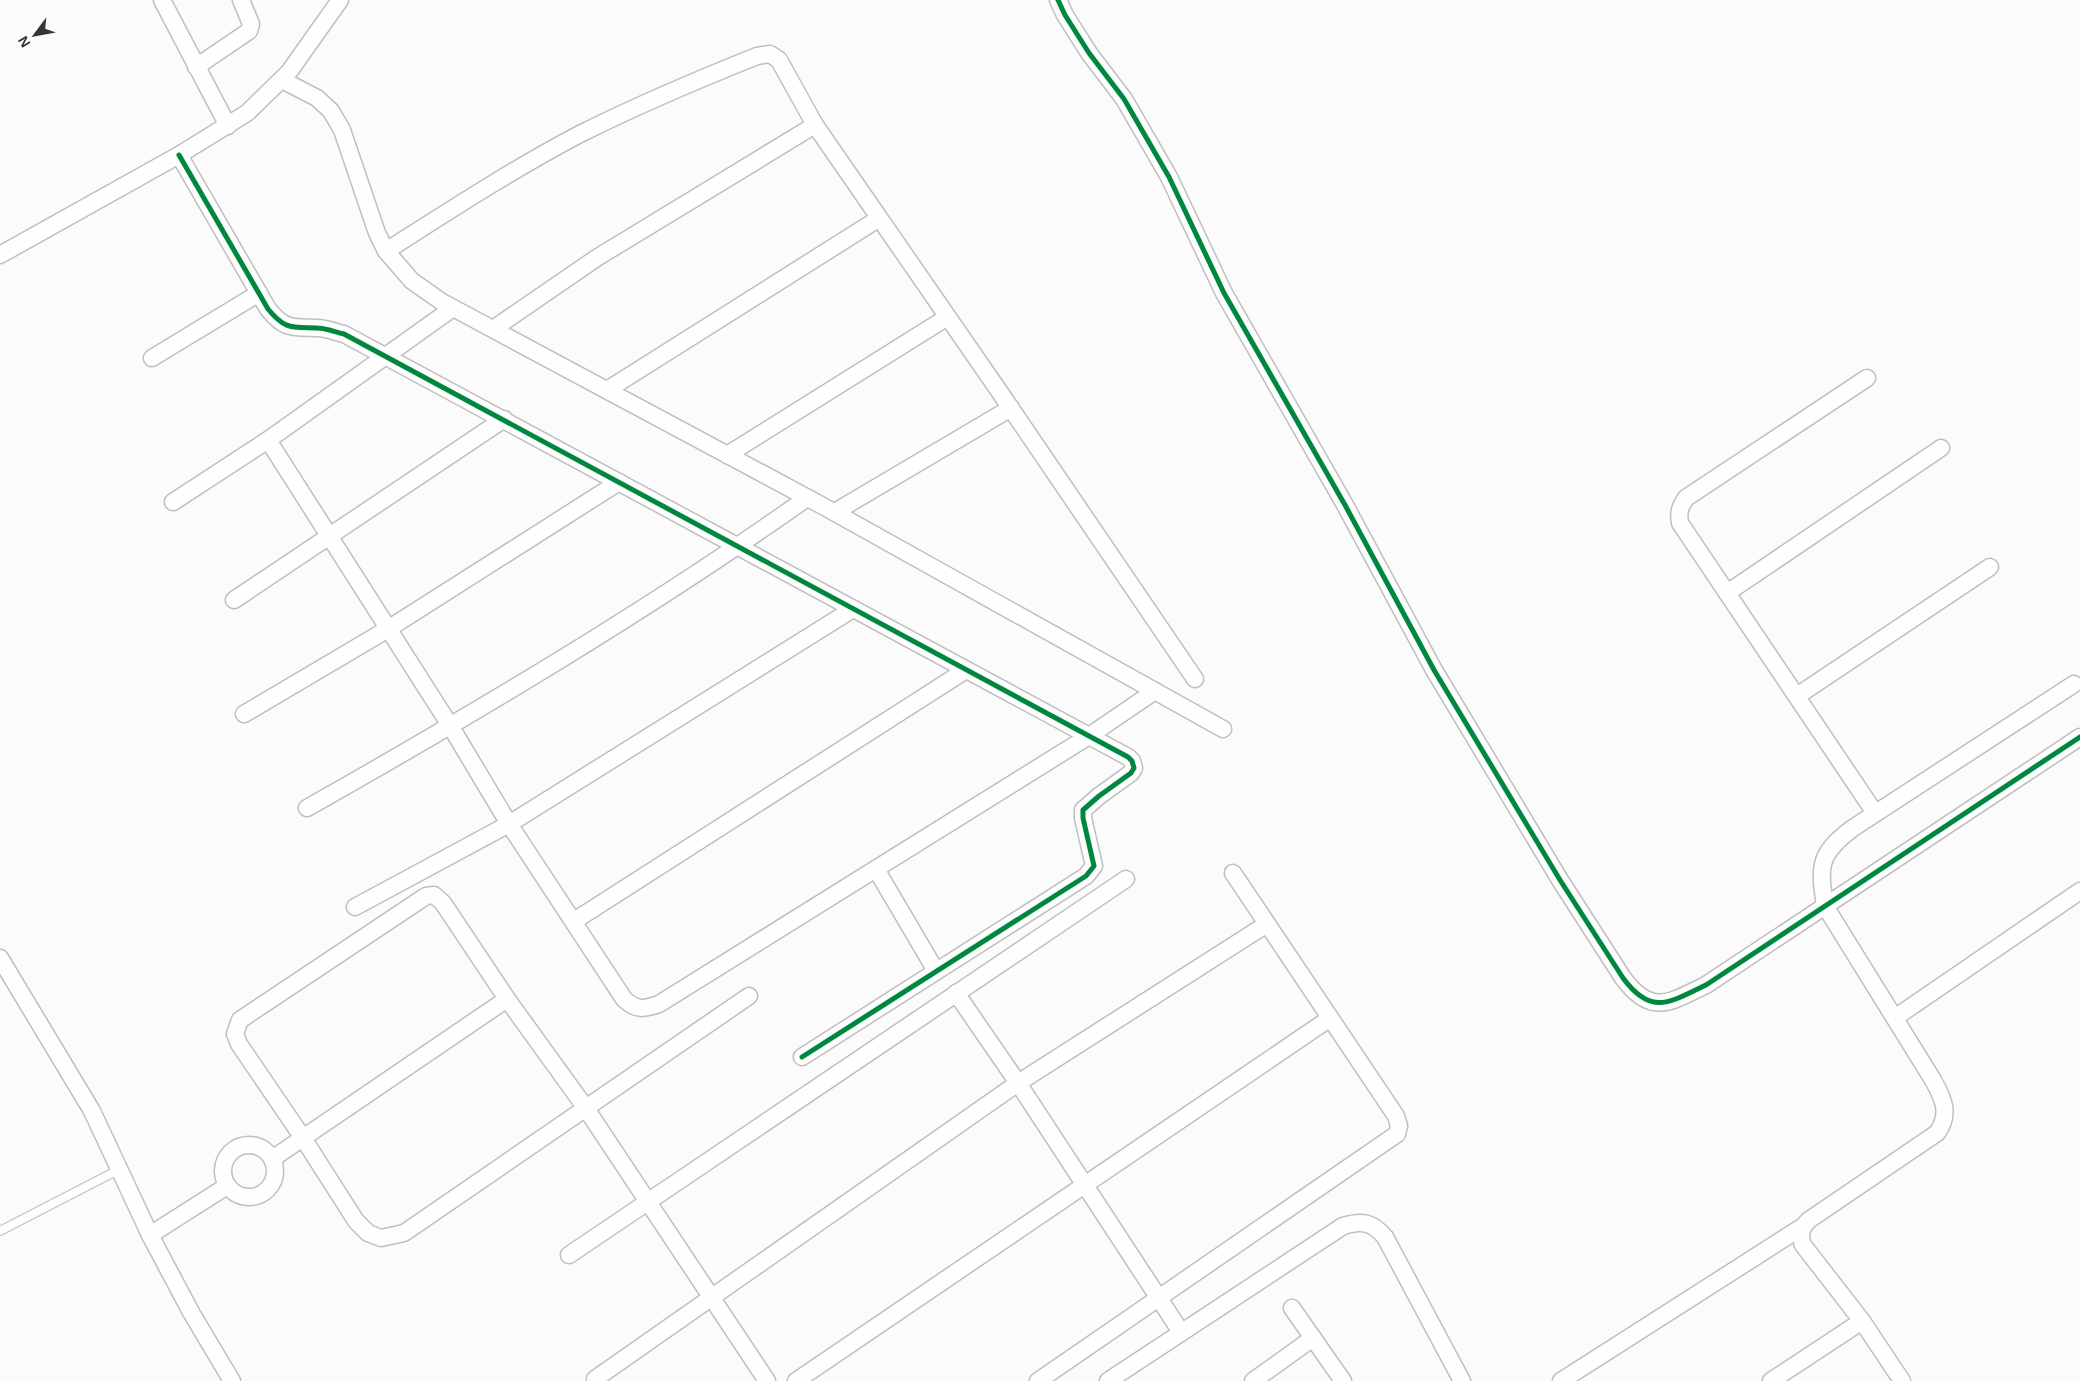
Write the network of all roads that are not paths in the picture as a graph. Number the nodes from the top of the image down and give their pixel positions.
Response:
1 (162, 0) edge
2 (241, 0) edge
3 (340, 0) edge
4 (1058, 0) edge
5 (196, 67) junction
6 (282, 80) junction
7 (815, 125) junction
8 (228, 126) junction
9 (179, 155) junction
10 (878, 219) junction
11 (386, 251) junction
12 (0, 255) edge
13 (259, 293) junction
14 (453, 308) junction
15 (946, 318) junction
16 (493, 329) junction
17 (387, 356) junction
18 (152, 358) dead end
19 (1867, 378) dead end
20 (607, 390) junction
21 (1011, 408) junction
22 (504, 419) junction
23 (268, 440) junction
24 (1941, 448) dead end
25 (727, 454) junction
26 (619, 482) junction
27 (808, 498) junction
28 (173, 502) dead end
29 (835, 512) junction
30 (330, 537) junction
31 (738, 546) junction
32 (1990, 567) dead end
33 (1727, 593) junction
34 (234, 600) dead end
35 (853, 608) junction
36 (388, 629) junction
37 (966, 670) junction
38 (1195, 679) dead end
39 (2074, 684) dead end
40 (1155, 691) junction
41 (1797, 696) junction
42 (244, 714) dead end
43 (451, 727) junction
44 (1223, 729) dead end
45 (1089, 736) junction
46 (2080, 737) edge
47 (307, 808) dead end
48 (1875, 813) junction
49 (509, 824) junction
50 (876, 869) junction
51 (1233, 873) dead end
52 (1126, 879) dead end
53 (2080, 891) edge
54 (1825, 906) junction
55 (355, 908) dead end
56 (574, 921) junction
57 (1267, 924) junction
58 (0, 958) edge
59 (936, 972) junction
60 (956, 993) junction
61 (749, 996) dead end
62 (507, 998) junction
63 (1896, 1017) junction
64 (1329, 1019) junction
65 (802, 1057) dead end
66 (1018, 1083) junction
67 (585, 1107) junction
68 (303, 1138) junction
69 (272, 1159) junction
70 (120, 1170) junction
71 (1085, 1185) junction
72 (228, 1186) junction
73 (648, 1200) junction
74 (1802, 1227) junction
75 (0, 1231) edge
76 (150, 1235) junction
77 (569, 1255) dead end
78 (712, 1296) junction
79 (1158, 1297) junction
80 (1292, 1308) dead end
81 (1862, 1321) junction
82 (1181, 1332) junction
83 (1313, 1338) junction
84 (595, 1379) dead end
85 (232, 1381) edge
86 (767, 1381) edge
87 (796, 1381) edge
88 (1038, 1381) edge
89 (1108, 1381) edge
90 (1253, 1381) edge
91 (1342, 1381) edge
92 (1462, 1381) edge
93 (1561, 1381) edge
94 (1771, 1381) edge
95 (1902, 1381) edge

1 - 5 street
2 - 5 street
3 - 6 street
4 - 54 street
5 - 8 street
6 - 8 street
6 - 11 street
7 - 10 street
7 - 11 street
7 - 16 street
8 - 9 street
9 - 12 street
9 - 13 street
10 - 15 street
10 - 20 street
11 - 14 street
13 - 17 street
13 - 18 street
14 - 16 street
14 - 17 street
15 - 21 street
15 - 25 street
16 - 20 street
17 - 22 street
17 - 23 street
19 - 33 street
20 - 25 street
21 - 29 street
21 - 38 street
22 - 26 street
22 - 30 street
23 - 28 street
23 - 30 street
24 - 33 street
25 - 27 street
26 - 31 street
26 - 36 street
27 - 29 street
27 - 31 street
29 - 40 street
30 - 34 street
30 - 36 street
31 - 35 street
31 - 43 street
32 - 41 street
33 - 41 street
35 - 37 street
35 - 49 street
36 - 42 street
36 - 43 street
37 - 45 street
37 - 56 street
39 - 48 street
40 - 44 street
40 - 45 street
41 - 48 street
43 - 47 street
43 - 49 street
45 - 50 street
45 - 59 street
46 - 54 street
48 - 54 street
49 - 55 street
49 - 56 street
50 - 56 street
50 - 59 street
51 - 57 street
52 - 60 street
53 - 63 street
54 - 63 street
57 - 64 street
57 - 66 street
58 - 70 street
59 - 65 street
60 - 66 street
60 - 73 street
61 - 67 street
62 - 67 street
62 - 68 street
62 - 68 street
63 - 74 street
64 - 71 street
64 - 79 street
66 - 71 street
66 - 78 street
67 - 68 street
67 - 73 street
68 - 69 street
69 - 72 street
69 - 72 street
70 - 75 lane
70 - 76 street
71 - 79 street
71 - 87 street
72 - 76 street
73 - 77 street
73 - 78 street
74 - 81 street
74 - 93 street
76 - 85 street
78 - 84 street
78 - 86 street
79 - 82 street
79 - 88 street
80 - 83 street
81 - 94 street
81 - 95 street
82 - 89 street
82 - 92 street
83 - 90 street
83 - 91 street

